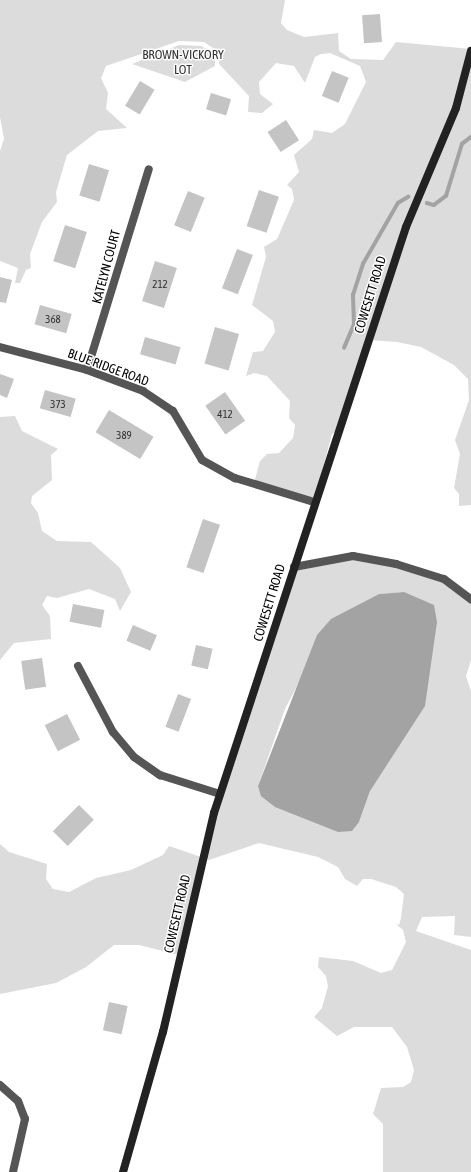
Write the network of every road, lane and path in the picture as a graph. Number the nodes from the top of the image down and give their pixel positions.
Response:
1 (471, 51) edge
2 (148, 169) dead end
3 (0, 347) edge
4 (87, 370) junction
5 (314, 502) junction
6 (294, 567) junction
7 (471, 600) edge
8 (78, 666) dead end
9 (220, 794) junction
10 (0, 1085) edge
11 (13, 1172) edge
12 (123, 1172) edge

1 - 5 main road, COWESETT ROAD
2 - 4 street, KATELYN COURT
3 - 4 street, BLUE RIDGE ROAD
4 - 5 street, BLUE RIDGE ROAD
5 - 6 main road, COWESETT ROAD
6 - 7 street
6 - 9 main road, COWESETT ROAD
8 - 9 street
9 - 12 main road, COWESETT ROAD
10 - 11 street

